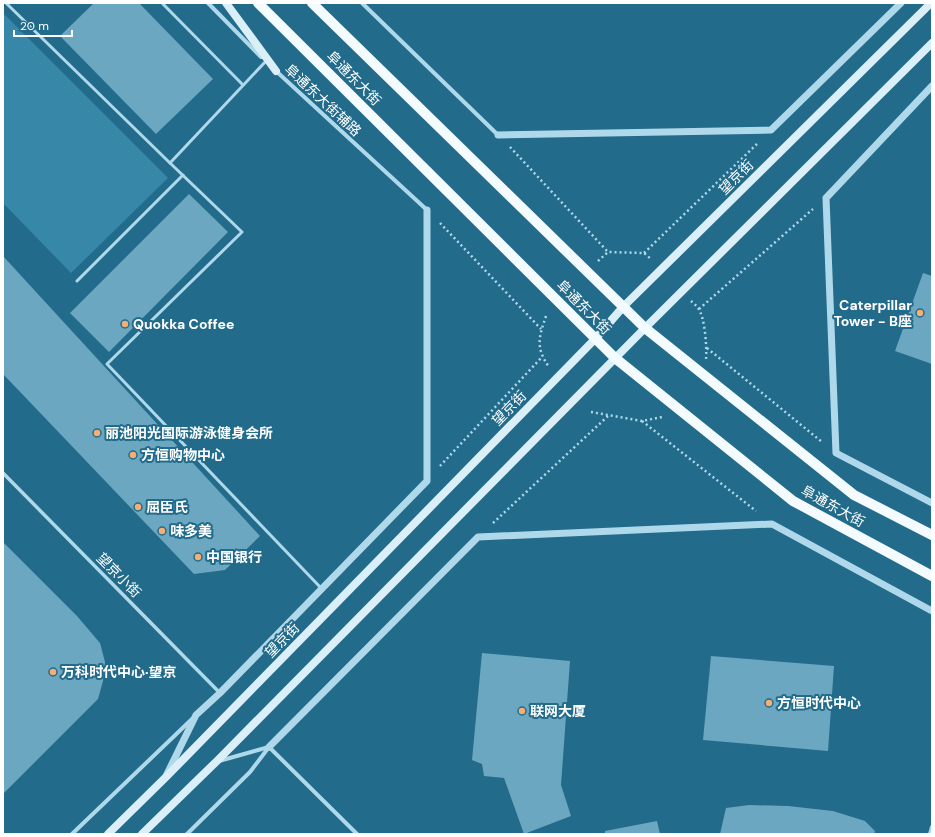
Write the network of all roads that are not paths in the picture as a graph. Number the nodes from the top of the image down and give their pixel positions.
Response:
1 (6, 3) edge
2 (162, 3) edge
3 (208, 3) edge
4 (226, 3) edge
5 (258, 3) edge
6 (312, 3) edge
7 (362, 3) edge
8 (901, 3) edge
9 (931, 3) edge
10 (932, 43) edge
11 (266, 61) junction
12 (276, 71) junction
13 (243, 85) junction
14 (932, 86) edge
15 (498, 134) joint
16 (170, 163) junction
17 (183, 175) junction
18 (427, 210) joint
19 (77, 282) dead end
20 (623, 307) junction
21 (645, 328) junction
22 (596, 338) junction
23 (615, 358) junction
24 (3, 473) edge
25 (932, 503) edge
26 (932, 535) edge
27 (932, 576) edge
28 (322, 588) junction
29 (932, 611) edge
30 (220, 692) junction
31 (196, 715) junction
32 (269, 747) junction
33 (217, 762) junction
34 (166, 777) junction
35 (932, 827) edge
36 (72, 834) edge
37 (108, 834) edge
38 (142, 834) edge
39 (187, 834) edge
40 (357, 834) edge
41 (930, 834) edge

1 - 16 lane
2 - 13 lane
3 - 11 street, 阜通东大街辅路
4 - 12 main road
5 - 22 main road, 阜通东大街
6 - 20 main road, 阜通东大街
7 - 15 street
8 - 15 street
9 - 20 main road, 望京街
10 - 21 main road
11 - 12 street, 阜通东大街辅路
11 - 13 lane
12 - 18 street, 阜通东大街辅路
13 - 16 lane
14 - 25 street
16 - 17 lane
17 - 19 lane
17 - 28 lane
18 - 28 street
20 - 21 main road, 阜通东大街
20 - 22 main road, 望京街
21 - 23 main road
21 - 26 main road, 阜通东大街
22 - 23 main road, 阜通东大街
22 - 34 main road, 望京街
23 - 27 main road, 阜通东大街
23 - 33 main road
24 - 30 street, 望京小街
28 - 30 street
29 - 32 street
30 - 31 street
31 - 34 street
31 - 36 street
32 - 33 street
32 - 39 street
32 - 40 street
33 - 38 main road
34 - 37 main road, 望京街
35 - 41 street

